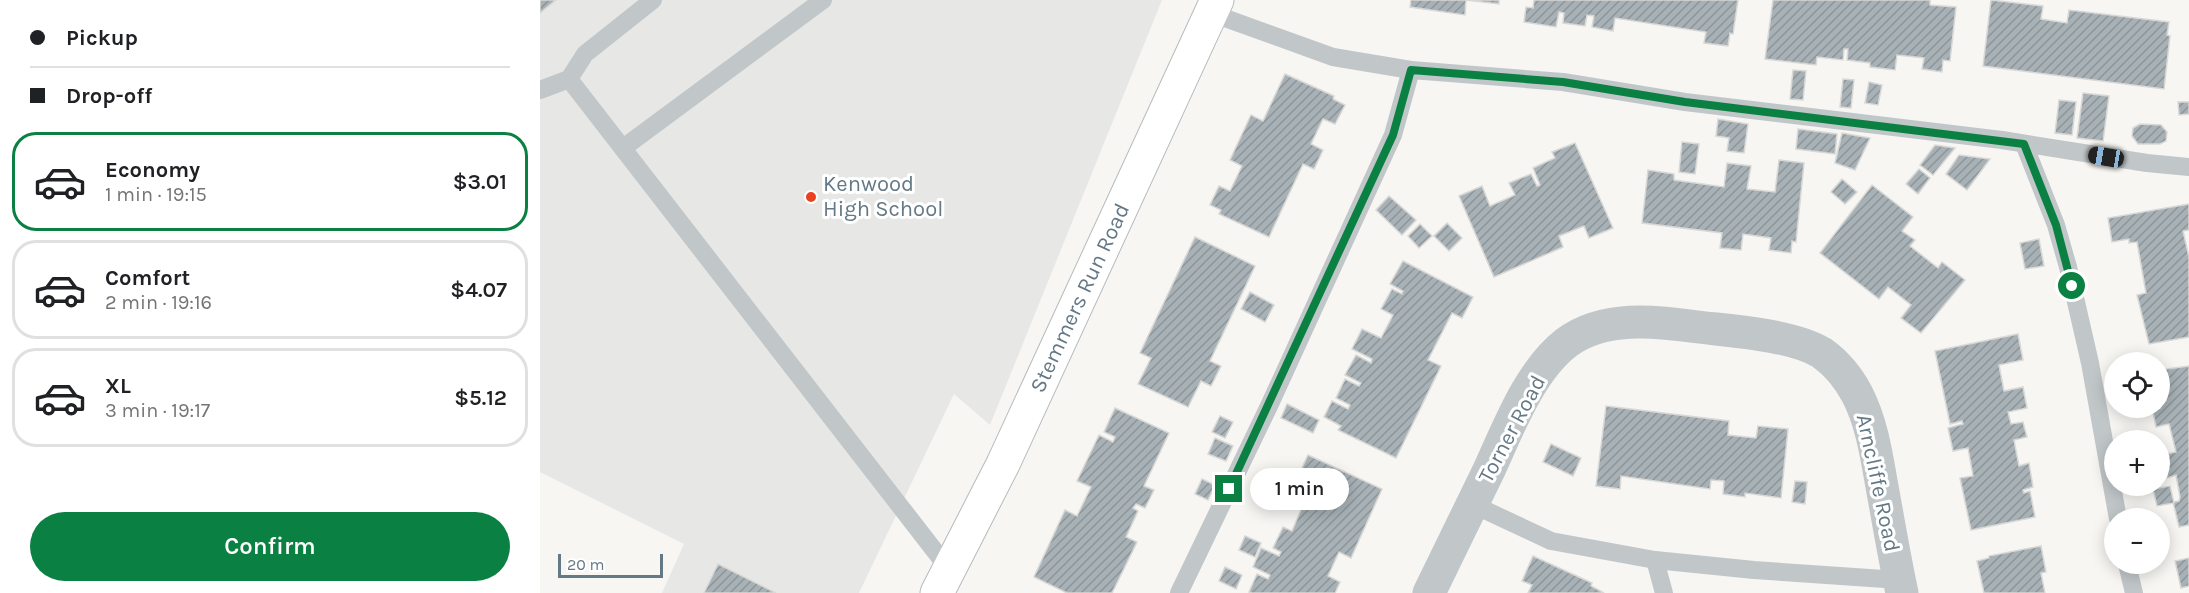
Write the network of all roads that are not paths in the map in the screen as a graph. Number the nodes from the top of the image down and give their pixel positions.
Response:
1 (653, 0) edge
2 (823, 0) edge
3 (1214, 7) edge
4 (1411, 70) junction
5 (569, 79) junction
6 (540, 90) edge
7 (2024, 144) junction
8 (623, 148) junction
9 (2189, 167) edge
10 (1787, 340) joint
11 (1472, 504) junction
12 (2116, 508) edge
13 (1655, 560) junction
14 (2129, 574) edge
15 (942, 581) edge
16 (1901, 586) edge
17 (1179, 593) edge
18 (1429, 593) edge
19 (1664, 593) edge
20 (2134, 593) edge

1 - 5 lane
2 - 8 lane
3 - 4 lane
3 - 15 main road, Stemmers Run Road
4 - 7 lane
4 - 17 lane
5 - 6 lane
5 - 8 lane
7 - 9 lane
7 - 12 lane
8 - 15 lane
10 - 11 street, Torner Road
10 - 16 street, Arncliffe Road
11 - 13 lane
11 - 18 street, Torner Road
13 - 16 lane
13 - 19 lane
14 - 20 lane

